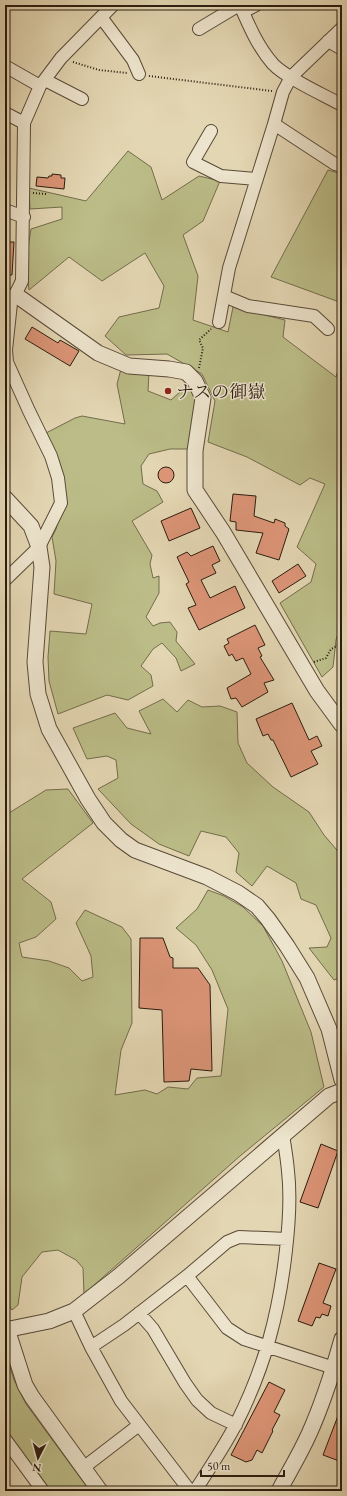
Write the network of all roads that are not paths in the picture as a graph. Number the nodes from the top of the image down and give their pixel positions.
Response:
1 (113, 5) edge
2 (256, 5) edge
3 (241, 7) edge
4 (102, 17) junction
5 (342, 28) edge
6 (200, 29) dead end
7 (328, 41) junction
8 (342, 49) edge
9 (5, 66) edge
10 (139, 74) road end
11 (291, 77) junction
12 (42, 83) junction
13 (82, 99) dead end
14 (342, 105) edge
15 (5, 113) edge
16 (24, 123) junction
17 (274, 124) junction
18 (211, 131) dead end
19 (342, 166) edge
20 (256, 179) junction
21 (5, 210) edge
22 (24, 217) junction
23 (10, 293) edge
24 (224, 296) junction
25 (219, 322) road end
26 (328, 330) dead end
27 (5, 498) edge
28 (39, 547) junction
29 (5, 580) edge
30 (342, 725) edge
31 (342, 1080) edge
32 (342, 1091) edge
33 (283, 1135) junction
34 (288, 1239) junction
35 (187, 1276) junction
36 (74, 1311) junction
37 (139, 1313) junction
38 (6, 1330) edge
39 (342, 1339) edge
40 (91, 1347) junction
41 (268, 1347) junction
42 (334, 1368) junction
43 (139, 1425) junction
44 (236, 1425) junction
45 (5, 1439) edge
46 (83, 1468) junction
47 (43, 1491) edge
48 (100, 1491) edge
49 (190, 1491) edge
50 (195, 1491) edge
51 (279, 1491) edge

1 - 4 street
2 - 3 street
3 - 6 street
3 - 11 street
4 - 10 street
4 - 12 street
5 - 7 street
7 - 8 street
7 - 11 street
9 - 12 street
11 - 14 street
11 - 17 street
12 - 13 street
12 - 16 street
15 - 16 street
16 - 22 street
17 - 19 street
17 - 20 street
18 - 20 street
20 - 24 street
21 - 22 street
22 - 23 street
23 - 28 street
23 - 30 street
24 - 25 street
24 - 26 street
27 - 28 street
28 - 29 street
28 - 31 street
32 - 33 street
33 - 34 street
33 - 36 street
34 - 35 street
34 - 41 street
35 - 37 street
35 - 41 street
36 - 38 street
36 - 40 street
37 - 40 street
37 - 44 street
38 - 46 street
39 - 42 street
40 - 43 street
41 - 42 street
41 - 44 street
42 - 51 street
43 - 46 street
43 - 49 street
44 - 50 street
45 - 47 street
46 - 48 street

